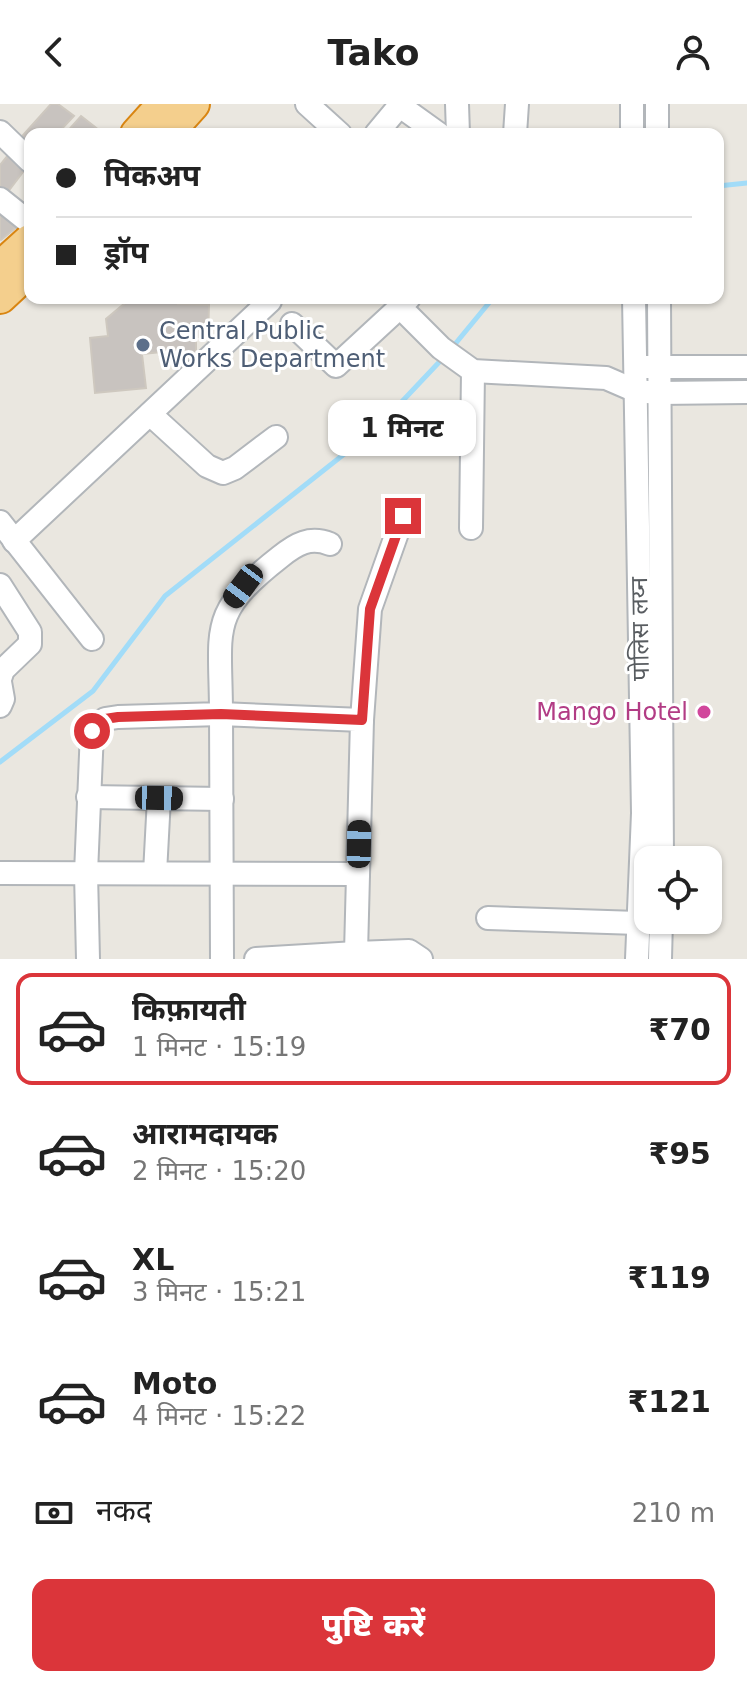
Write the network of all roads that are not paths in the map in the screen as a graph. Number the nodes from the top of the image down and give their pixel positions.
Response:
1 (164, 104) edge
2 (193, 104) edge
3 (457, 104) edge
4 (517, 104) edge
5 (632, 104) edge
6 (657, 104) edge
7 (400, 105) edge
8 (312, 106) edge
9 (142, 128) edge
10 (171, 128) edge
11 (334, 128) edge
12 (381, 128) edge
13 (431, 128) edge
14 (458, 128) edge
15 (515, 128) edge
16 (632, 128) edge
17 (657, 128) edge
18 (0, 132) edge
19 (24, 155) edge
20 (0, 199) edge
21 (24, 218) edge
22 (24, 246) edge
23 (0, 268) edge
24 (24, 275) edge
25 (0, 297) edge
26 (267, 304) edge
27 (403, 304) edge
28 (405, 304) edge
29 (634, 304) edge
30 (659, 304) edge
31 (292, 324) dead end
32 (636, 367) junction
33 (659, 367) junction
34 (747, 367) edge
35 (469, 369) junction
36 (606, 378) junction
37 (636, 391) junction
38 (747, 392) edge
39 (659, 393) junction
40 (150, 414) junction
41 (276, 437) dead end
42 (403, 516) dead end
43 (0, 522) edge
44 (471, 528) dead end
45 (14, 541) junction
46 (330, 544) dead end
47 (0, 585) edge
48 (92, 639) dead end
49 (0, 681) edge
50 (0, 706) edge
51 (221, 714) junction
52 (362, 720) junction
53 (88, 797) junction
54 (159, 798) junction
55 (222, 799) junction
56 (642, 846) edge
57 (662, 846) edge
58 (0, 873) edge
59 (86, 873) junction
60 (155, 873) junction
61 (222, 874) junction
62 (358, 874) junction
63 (488, 918) dead end
64 (634, 923) edge
65 (638, 934) edge
66 (661, 934) edge
67 (356, 953) junction
68 (88, 959) edge
69 (222, 959) edge
70 (256, 959) edge
71 (421, 959) edge
72 (637, 959) edge
73 (660, 959) edge

1 - 9 highway
2 - 10 highway
3 - 14 street
4 - 15 street
5 - 16 street
6 - 17 street
7 - 12 street
7 - 13 street
8 - 11 street
18 - 19 street
20 - 21 street
22 - 23 highway
24 - 25 highway
26 - 40 street
27 - 31 street
28 - 35 street
29 - 32 street, पोलिस लय्न
30 - 33 street
32 - 33 street
32 - 36 street
32 - 37 street, पोलिस लय्न
33 - 34 street
33 - 39 street
35 - 36 street
35 - 44 street
36 - 37 street
37 - 39 street
37 - 56 street, पोलिस लय्न
38 - 39 street
39 - 57 street
40 - 41 street
40 - 45 street
42 - 52 street
43 - 45 street
45 - 48 street
46 - 51 street
47 - 49 street
49 - 50 street
51 - 52 street
51 - 53 street
51 - 55 street
52 - 62 street
53 - 54 street
53 - 59 street
54 - 55 street
54 - 60 street
55 - 61 street
58 - 59 street
59 - 60 street
59 - 68 street
60 - 61 street
61 - 62 street
61 - 69 street
62 - 67 street
63 - 64 street
65 - 72 street, पोलिस लय्न
66 - 73 street
67 - 70 street
67 - 71 street

